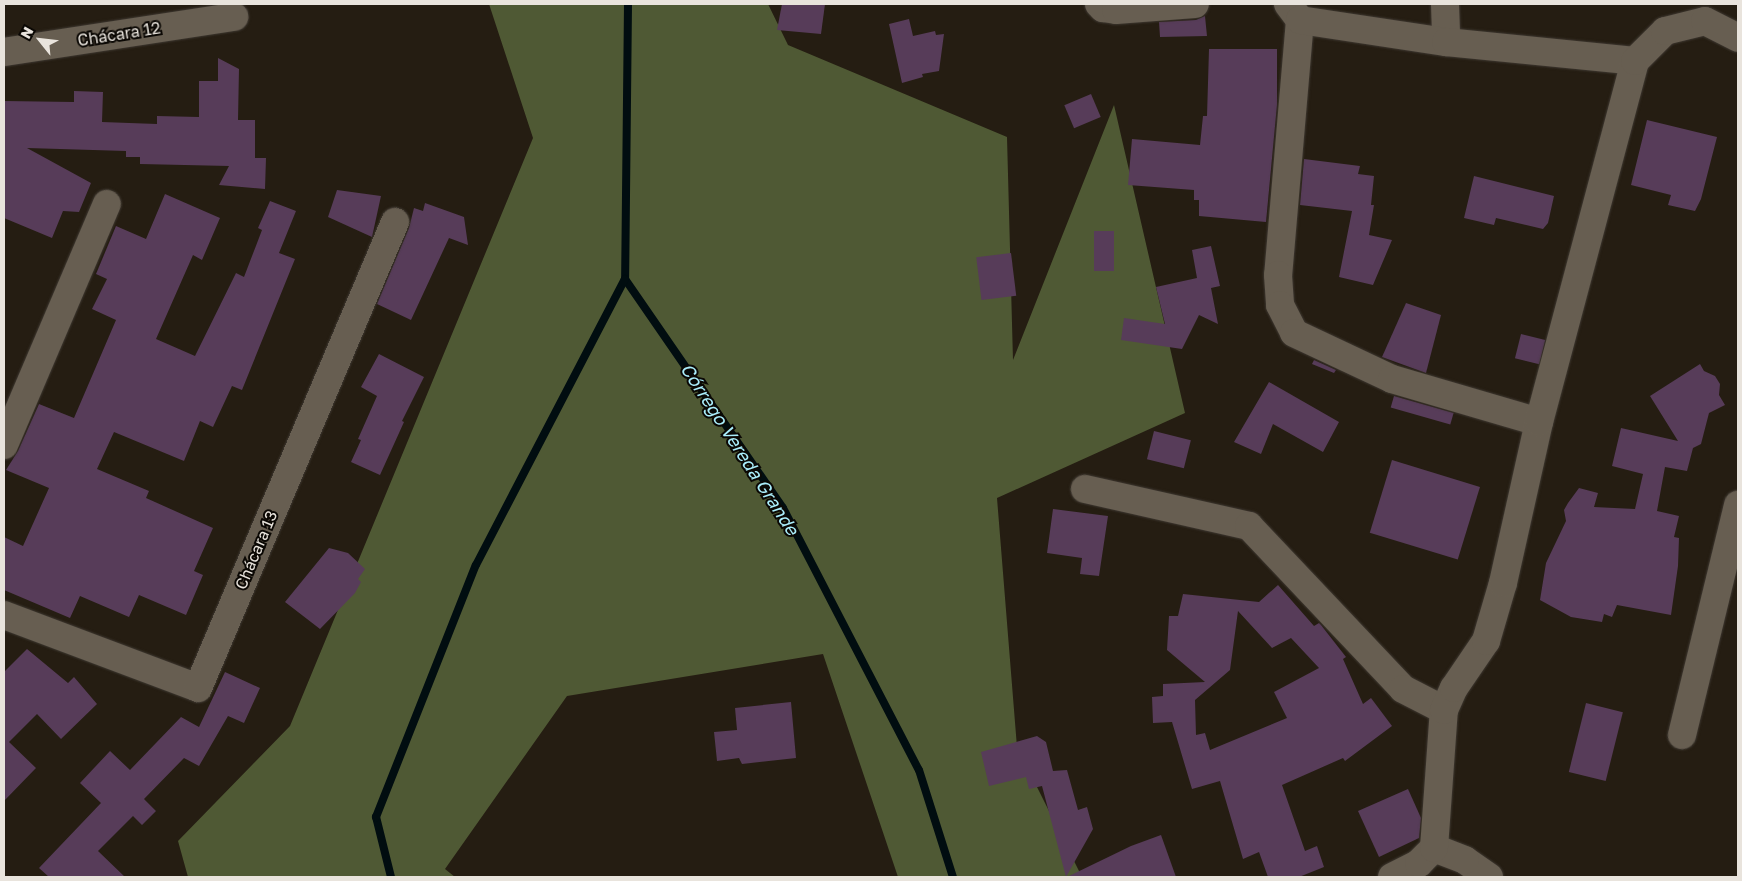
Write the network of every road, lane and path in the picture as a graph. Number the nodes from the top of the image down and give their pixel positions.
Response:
1 (1099, 4) edge
2 (1195, 4) edge
3 (1445, 4) edge
4 (1294, 12) edge
5 (234, 17) dead end
6 (1738, 38) edge
7 (1446, 42) junction
8 (4, 52) edge
9 (1635, 61) junction
10 (107, 204) dead end
11 (395, 222) dead end
12 (1539, 422) junction
13 (4, 445) edge
14 (1085, 488) dead end
15 (1738, 505) edge
16 (4, 615) edge
17 (1444, 710) junction
18 (1682, 735) dead end
19 (1434, 848) junction
20 (1392, 877) edge
21 (1489, 877) edge

1 - 2 street
3 - 7 street
4 - 7 street
4 - 12 street
5 - 8 street, Chácara 12
6 - 9 street
7 - 9 street
9 - 12 street
10 - 13 street
11 - 16 street, Chácara 13
12 - 17 street
14 - 17 street
15 - 18 street
17 - 19 street
19 - 20 street
19 - 21 street

